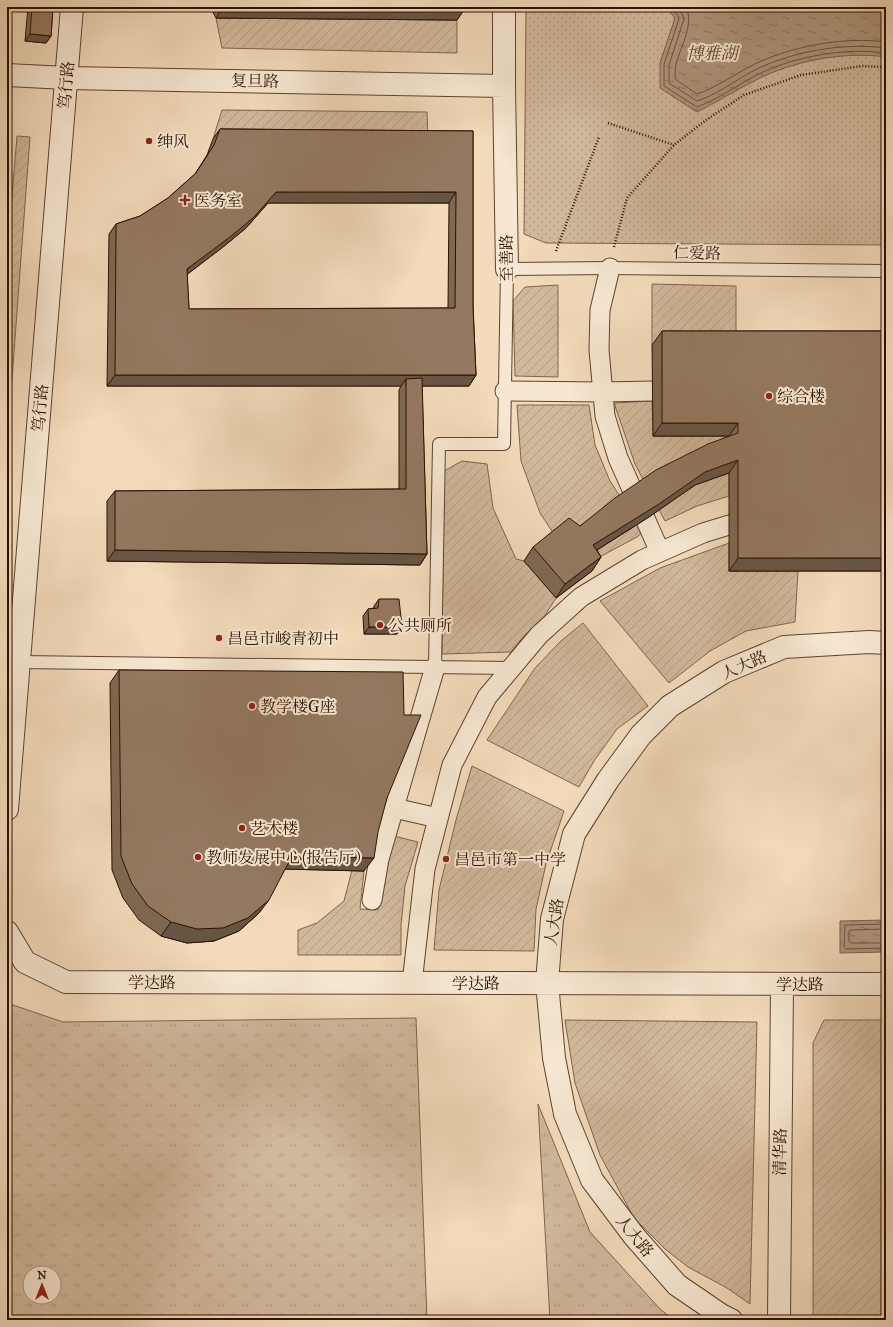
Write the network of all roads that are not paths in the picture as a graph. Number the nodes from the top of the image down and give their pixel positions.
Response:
1 (72, 7) edge
2 (504, 7) edge
3 (7, 75) edge
4 (67, 78) junction
5 (504, 86) junction
6 (610, 268) junction
7 (507, 269) junction
8 (886, 271) edge
9 (505, 390) junction
10 (652, 390) dead end
11 (603, 392) junction
12 (729, 525) dead end
13 (660, 552) junction
14 (878, 643) edge
15 (19, 662) junction
16 (435, 667) junction
17 (512, 668) junction
18 (394, 808) junction
19 (7, 809) edge
20 (438, 818) junction
21 (372, 900) dead end
22 (7, 932) edge
23 (412, 983) junction
24 (547, 983) junction
25 (782, 984) junction
26 (886, 984) edge
27 (731, 1320) edge
28 (779, 1320) edge

1 - 4 street, 笃行路
2 - 5 street, 至善路
3 - 4 street, 复旦路
4 - 5 street, 复旦路
4 - 15 street, 笃行路
5 - 7 street, 至善路
6 - 7 lane, 仁爱路
6 - 8 lane, 仁爱路
6 - 11 street
7 - 9 lane, 至善路
9 - 11 street
9 - 16 lane, 至善路
10 - 11 street
11 - 13 street
12 - 13 street
13 - 17 street
14 - 24 street, 人大路
15 - 16 lane
15 - 19 street, 笃行路
16 - 17 lane
16 - 18 street
17 - 20 street
18 - 20 street
18 - 21 street
20 - 23 street
22 - 23 street, 学达路
23 - 24 street, 学达路
24 - 25 street, 学达路
24 - 27 street, 人大路
25 - 26 street, 学达路
25 - 28 street, 清华路

